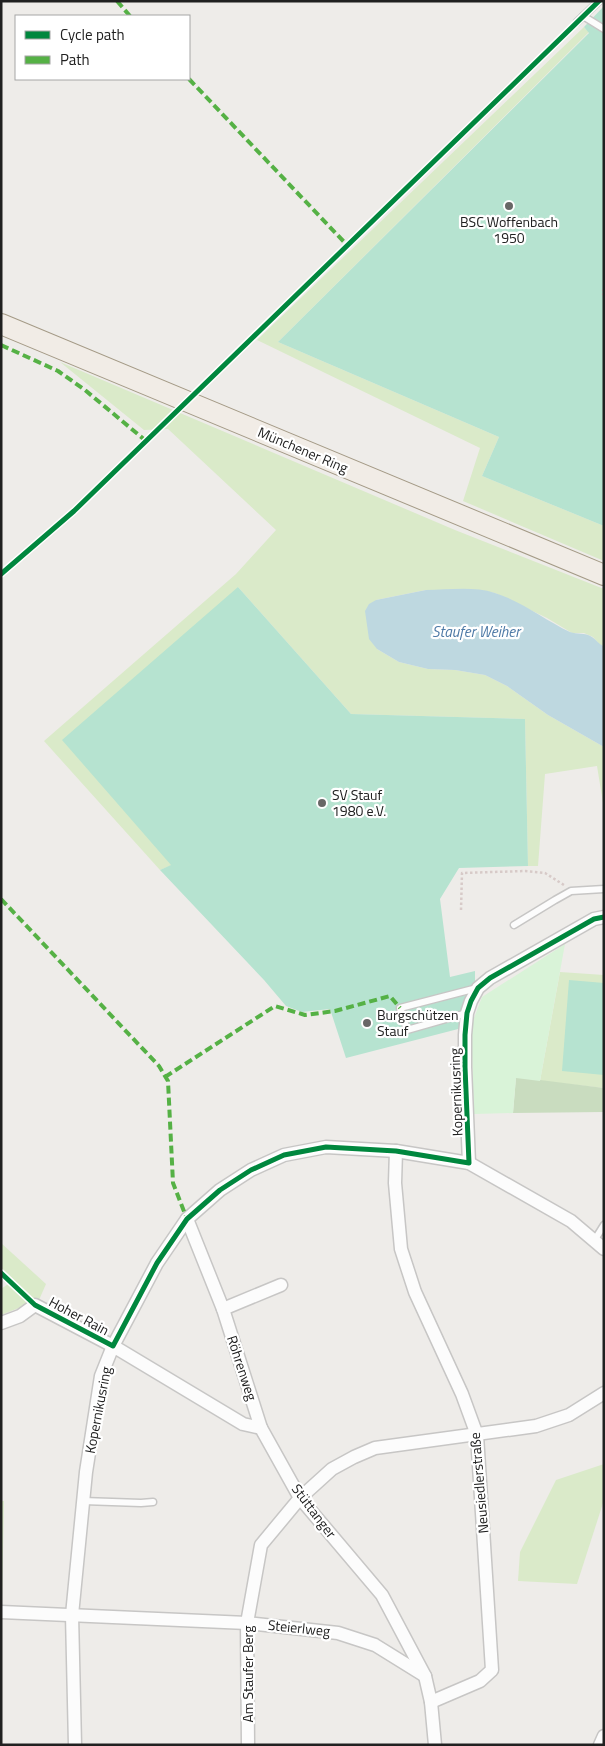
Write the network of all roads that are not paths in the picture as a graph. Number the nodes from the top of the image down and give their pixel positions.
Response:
1 (599, 1) edge
2 (583, 16) junction
3 (577, 22) dead end
4 (604, 29) edge
5 (1, 324) edge
6 (604, 576) edge
7 (604, 889) edge
8 (604, 917) edge
9 (514, 926) dead end
10 (478, 988) junction
11 (467, 1013) junction
12 (396, 1151) junction
13 (469, 1163) junction
14 (187, 1219) junction
15 (604, 1225) edge
16 (599, 1245) edge
17 (280, 1285) dead end
18 (223, 1309) junction
19 (1, 1323) edge
20 (113, 1346) junction
21 (604, 1393) edge
22 (262, 1428) junction
23 (477, 1435) junction
24 (300, 1498) junction
25 (83, 1501) junction
26 (153, 1502) dead end
27 (1, 1612) edge
28 (72, 1615) junction
29 (247, 1623) junction
30 (425, 1676) junction
31 (431, 1702) junction
32 (604, 1736) edge
33 (75, 1745) edge
34 (248, 1745) edge
35 (435, 1745) edge
36 (600, 1745) edge

1 - 2 lane
2 - 3 lane
2 - 4 lane
5 - 6 main road, Münchener Ring
7 - 9 lane
8 - 10 street, Kopernikusring
10 - 11 street, Kopernikusring
10 - 11 lane
11 - 13 street, Kopernikusring
12 - 13 street, Kopernikusring
12 - 14 street, Kopernikusring
12 - 23 street, Neusiedlerstraße
13 - 16 street, Kopernikusring
14 - 18 street, Röhrenweg
14 - 20 street, Kopernikusring
15 - 16 lane
17 - 18 street
18 - 22 street, Röhrenweg
19 - 20 street, Hoher Rain
20 - 22 street
20 - 25 street, Kopernikusring
21 - 23 street, Am Staufer Berg
22 - 24 street, Stüttanger
23 - 24 street, Am Staufer Berg
23 - 31 street, Neusiedlerstraße
24 - 29 street, Am Staufer Berg
24 - 30 street, Stüttanger
25 - 26 lane
25 - 28 street, Kopernikusring
27 - 28 street
28 - 29 street, Steierlweg
28 - 33 street, Kopernikusring
29 - 30 street, Steierlweg
29 - 34 street, Am Staufer Berg
30 - 31 street, Stüttanger
31 - 35 street, Stüttanger
32 - 36 street

